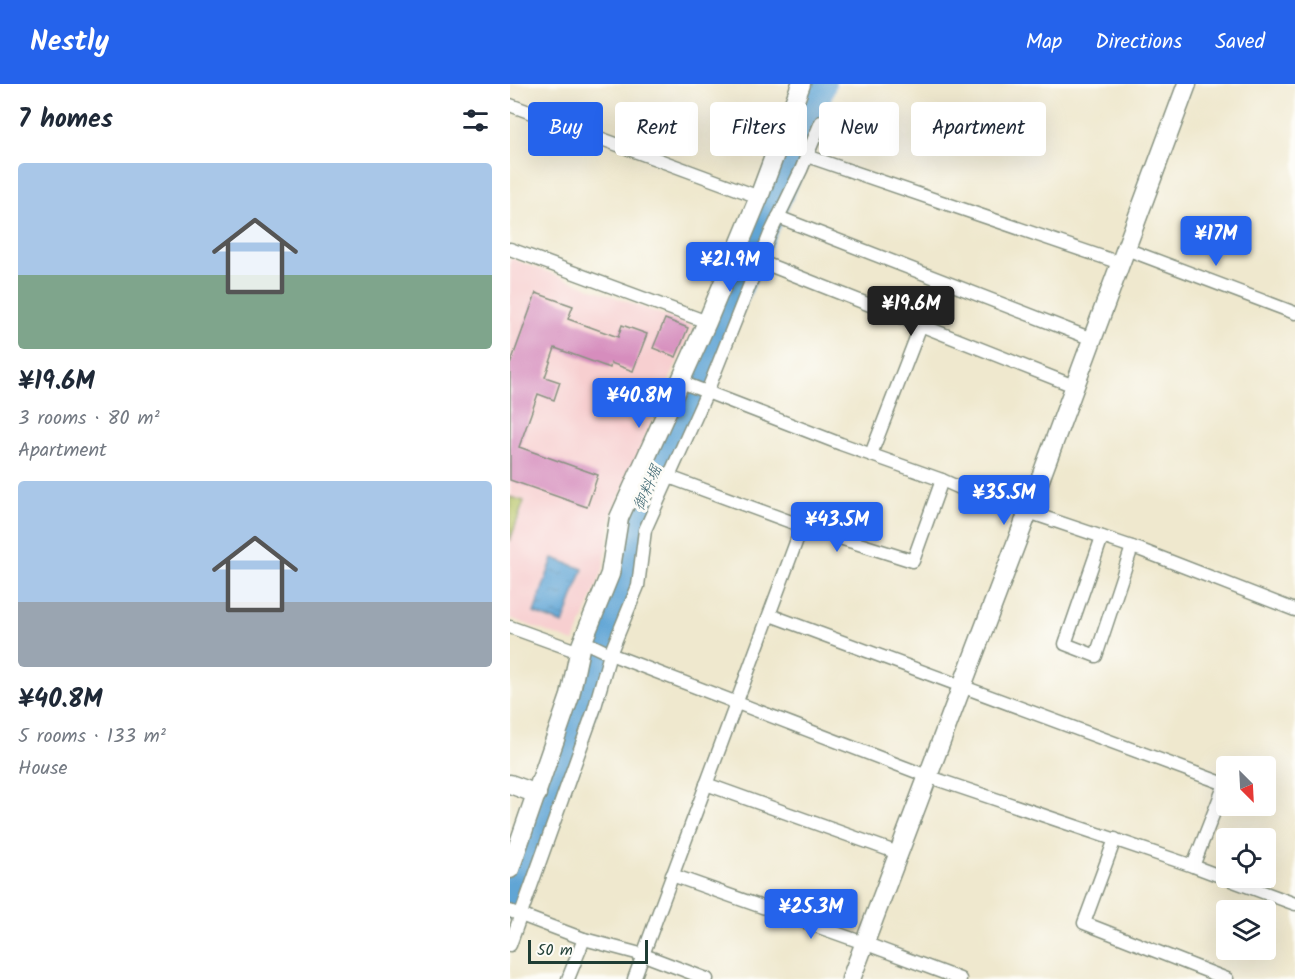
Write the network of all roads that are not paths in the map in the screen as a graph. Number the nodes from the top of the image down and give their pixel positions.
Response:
1 (801, 84) edge
2 (1187, 84) edge
3 (510, 105) edge
4 (819, 125) edge
5 (807, 156) junction
6 (759, 197) junction
7 (778, 217) junction
8 (510, 249) edge
9 (1123, 256) junction
10 (759, 261) junction
11 (1295, 313) edge
12 (707, 322) junction
13 (921, 325) junction
14 (1092, 339) junction
15 (683, 383) junction
16 (1074, 386) junction
17 (704, 391) junction
18 (873, 449) dead end
19 (669, 477) junction
20 (942, 480) junction
21 (1028, 512) junction
22 (802, 526) junction
23 (1102, 537) junction
24 (1132, 547) junction
25 (1295, 610) edge
26 (770, 615) junction
27 (510, 627) edge
28 (585, 647) junction
29 (608, 653) junction
30 (961, 687) junction
31 (737, 702) junction
32 (927, 776) junction
33 (510, 784) edge
34 (706, 784) junction
35 (537, 794) junction
36 (1115, 839) junction
37 (898, 853) junction
38 (1193, 866) junction
39 (510, 869) edge
40 (672, 875) junction
41 (1295, 904) edge
42 (516, 913) edge
43 (584, 939) junction
44 (864, 943) junction
45 (510, 945) edge
46 (644, 955) junction
47 (568, 979) edge
48 (634, 979) edge
49 (707, 979) edge
50 (851, 979) edge
51 (960, 979) edge
52 (1227, 979) edge

1 - 6 street
2 - 9 street
3 - 6 street
4 - 5 street
5 - 7 street
5 - 9 street
6 - 12 street
7 - 10 street
7 - 14 street
8 - 12 street
9 - 11 street
9 - 14 street
10 - 13 street
10 - 17 street
12 - 15 street
13 - 16 street
13 - 18 street
14 - 16 street
15 - 17 street
15 - 28 street
16 - 21 street
17 - 19 street
17 - 20 street
19 - 22 street
19 - 29 street
20 - 21 street
20 - 22 street
21 - 23 street
21 - 30 street
22 - 26 street
23 - 24 street
23 - 24 street
24 - 25 street
26 - 30 street
26 - 31 street
27 - 28 street
28 - 29 street
28 - 35 street
29 - 31 street
29 - 42 street
30 - 32 street
30 - 38 street
31 - 32 street
31 - 34 street
32 - 36 street
32 - 37 street
33 - 35 street
34 - 37 street
34 - 40 street
35 - 39 street
36 - 38 street
36 - 52 street
37 - 44 street
38 - 41 street
40 - 44 street
40 - 46 street
42 - 43 street
42 - 45 street
43 - 46 street
43 - 47 street
44 - 50 street
44 - 51 street
46 - 48 street
46 - 49 street

